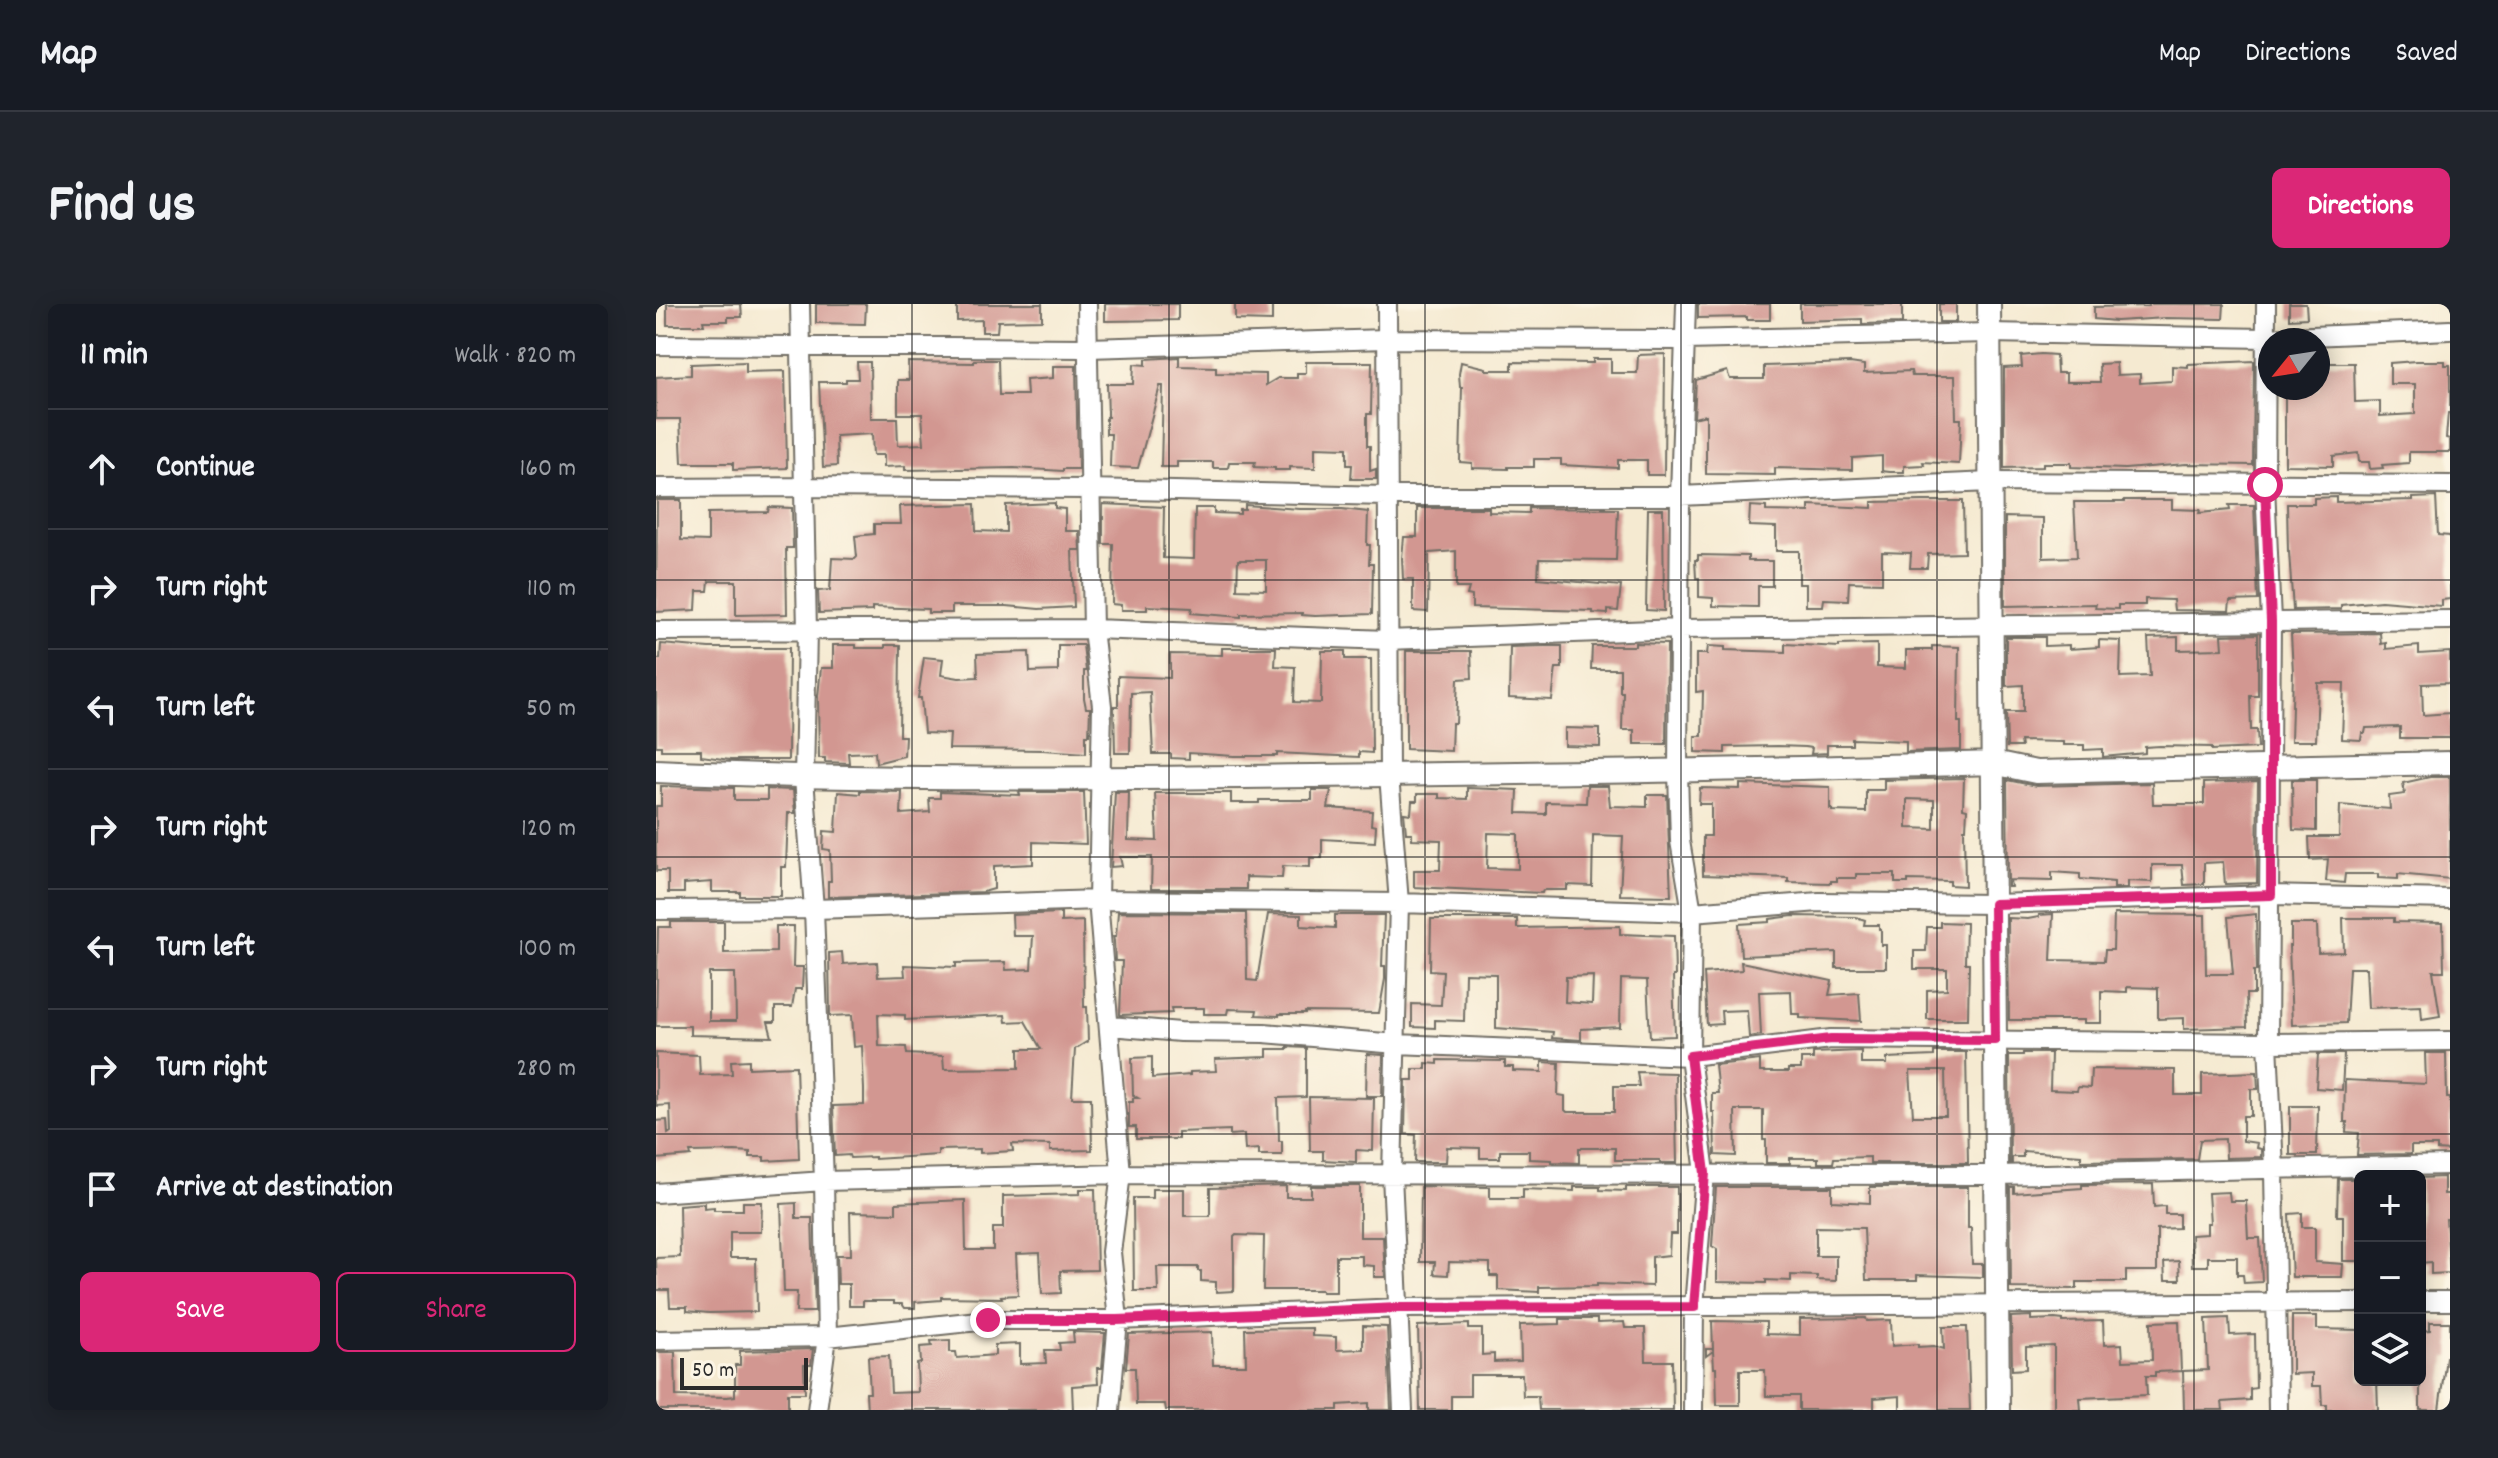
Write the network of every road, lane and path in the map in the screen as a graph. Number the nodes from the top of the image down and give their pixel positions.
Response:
1 (800, 304) edge
2 (1087, 304) edge
3 (1387, 304) edge
4 (1686, 304) edge
5 (1989, 304) edge
6 (2266, 304) edge
7 (2265, 328) edge
8 (2450, 330) edge
9 (1989, 333) junction
10 (2330, 335) edge
11 (2258, 338) edge
12 (1386, 339) junction
13 (1686, 340) junction
14 (656, 345) edge
15 (801, 346) junction
16 (1088, 348) junction
17 (2265, 400) edge
18 (1990, 482) junction
19 (2265, 485) junction
20 (2450, 485) edge
21 (803, 487) junction
22 (656, 488) edge
23 (1089, 489) junction
24 (1386, 496) junction
25 (1680, 496) junction
26 (2450, 620) edge
27 (2271, 621) junction
28 (1992, 627) junction
29 (1093, 629) junction
30 (1679, 629) junction
31 (656, 631) edge
32 (807, 631) junction
33 (1387, 640) junction
34 (1993, 763) junction
35 (2450, 763) edge
36 (2271, 767) junction
37 (656, 771) edge
38 (1678, 772) junction
39 (1389, 775) junction
40 (804, 778) junction
41 (1102, 779) junction
42 (2271, 895) junction
43 (2450, 899) edge
44 (1098, 900) junction
45 (1399, 903) junction
46 (1994, 904) junction
47 (814, 909) junction
48 (656, 910) edge
49 (1692, 912) junction
50 (1110, 1026) junction
51 (1995, 1040) junction
52 (2450, 1041) edge
53 (2268, 1043) junction
54 (1397, 1044) junction
55 (1690, 1056) junction
56 (2450, 1165) edge
57 (2274, 1170) junction
58 (1705, 1173) junction
59 (1121, 1174) junction
60 (1392, 1175) junction
61 (1996, 1175) junction
62 (824, 1181) junction
63 (656, 1193) edge
64 (2426, 1301) edge
65 (2450, 1301) edge
66 (2354, 1302) edge
67 (1997, 1304) junction
68 (2277, 1304) junction
69 (1694, 1307) junction
70 (1399, 1308) junction
71 (1118, 1320) junction
72 (827, 1337) junction
73 (656, 1340) edge
74 (817, 1410) edge
75 (1110, 1410) edge
76 (1403, 1410) edge
77 (1693, 1410) edge
78 (1998, 1410) edge
79 (2278, 1410) edge

1 - 15 street
2 - 16 street
3 - 12 street
4 - 13 street
5 - 9 street
6 - 7 street
8 - 10 street
9 - 11 street
9 - 13 street
9 - 18 street
12 - 13 street
12 - 16 street
12 - 24 street
13 - 25 street
14 - 15 street
15 - 16 street
15 - 21 street
16 - 23 street
17 - 19 street
18 - 19 street
18 - 25 street
18 - 28 street
19 - 20 street
19 - 27 street
21 - 22 street
21 - 23 street
21 - 32 street
23 - 24 street
23 - 29 street
24 - 25 street
24 - 33 street
25 - 30 street
26 - 27 street
27 - 28 street
27 - 36 street
28 - 30 street
28 - 34 street
29 - 32 street
29 - 33 street
29 - 41 street
30 - 33 street
30 - 38 street
31 - 32 street
32 - 40 street
33 - 39 street
34 - 36 street
34 - 38 street
34 - 46 street
35 - 36 street
36 - 42 street
37 - 40 street
38 - 39 street
38 - 49 street
39 - 41 street
39 - 45 street
40 - 41 street
40 - 47 street
41 - 44 street
42 - 43 street
42 - 46 street
42 - 53 street
44 - 45 street
44 - 47 street
44 - 50 street
45 - 49 street
45 - 54 street
46 - 49 street
46 - 51 street
47 - 48 street
47 - 62 street
49 - 55 street
50 - 54 street
50 - 59 street
51 - 53 street
51 - 55 street
51 - 61 street
52 - 53 street
53 - 57 street
54 - 55 street
54 - 60 street
55 - 58 street
56 - 57 street
57 - 61 street
57 - 68 street
58 - 60 street
58 - 61 street
58 - 69 street
59 - 60 street
59 - 62 street
59 - 71 street
60 - 70 street
61 - 67 street
62 - 63 street
62 - 72 street
64 - 65 street
66 - 68 street
67 - 68 street
67 - 69 street
67 - 78 street
68 - 79 street
69 - 70 street
69 - 77 street
70 - 71 street
70 - 76 street
71 - 72 street
71 - 75 street
72 - 73 street
72 - 74 street

